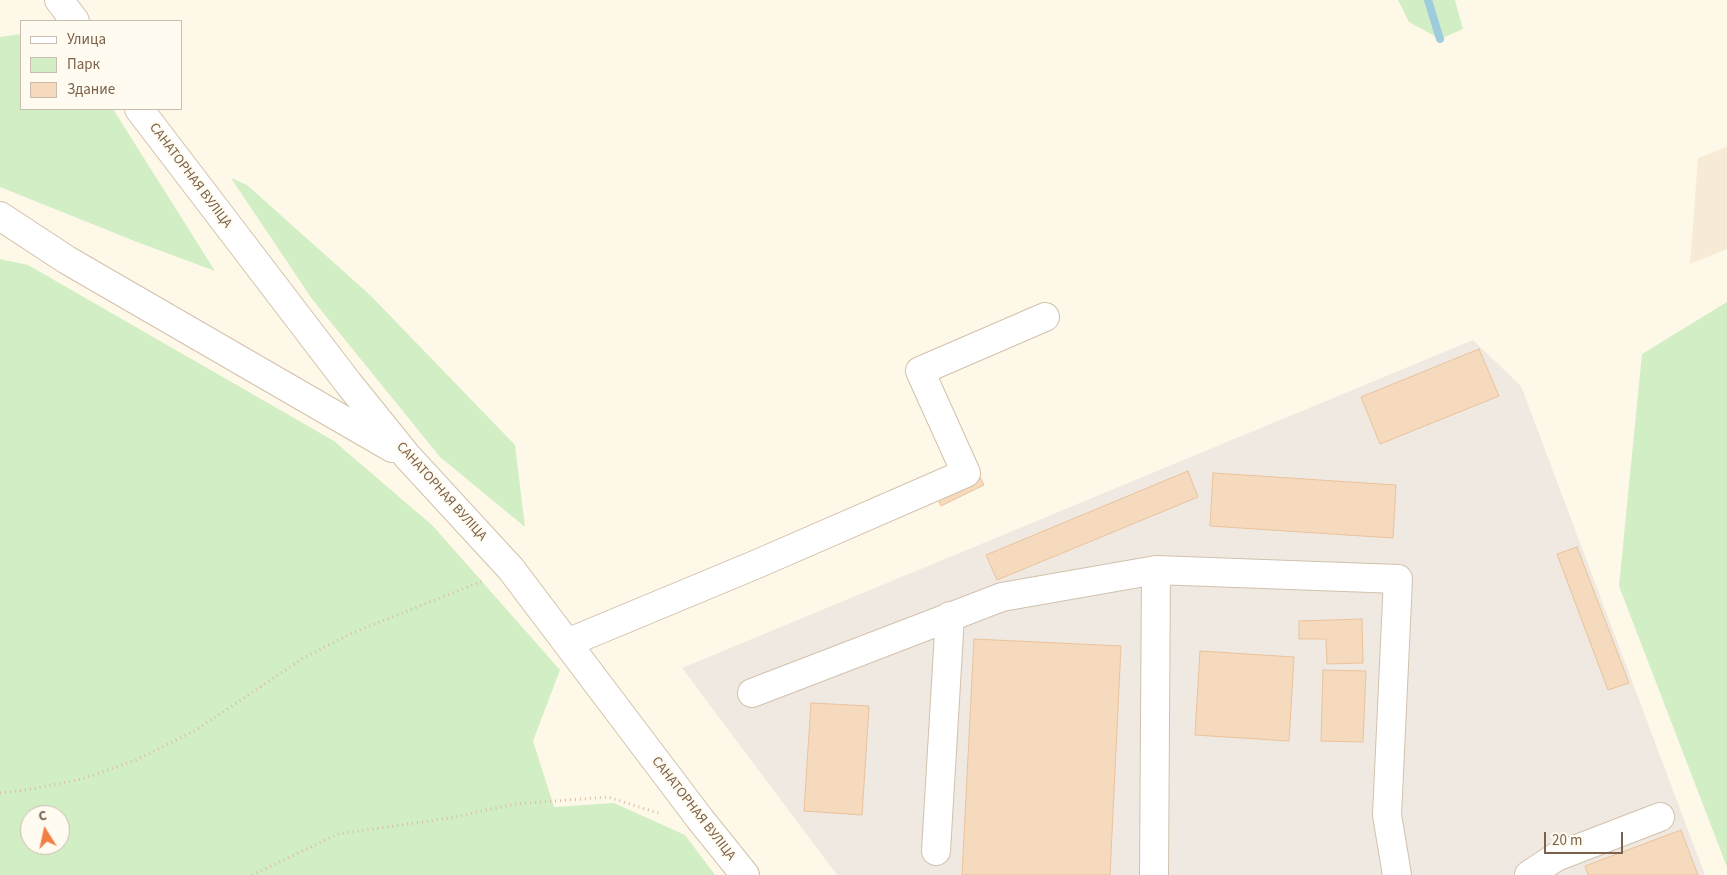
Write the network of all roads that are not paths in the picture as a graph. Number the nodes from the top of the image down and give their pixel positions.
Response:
1 (59, 0) edge
2 (74, 20) edge
3 (140, 110) edge
4 (0, 216) edge
5 (1045, 317) dead end
6 (407, 456) junction
7 (1156, 570) junction
8 (950, 616) junction
9 (567, 643) junction
10 (752, 693) dead end
11 (1660, 817) dead end
12 (936, 851) dead end
13 (745, 875) edge
14 (1154, 875) edge
15 (1397, 875) edge
16 (1529, 875) edge

1 - 2 street
3 - 6 street, САНАТОРНАЯ ВУЛІЦА
4 - 6 street
5 - 9 street
6 - 9 street, САНАТОРНАЯ ВУЛІЦА
7 - 8 street
7 - 14 street
7 - 15 street
8 - 10 street
8 - 12 street
9 - 13 street, САНАТОРНАЯ ВУЛІЦА
11 - 16 street

